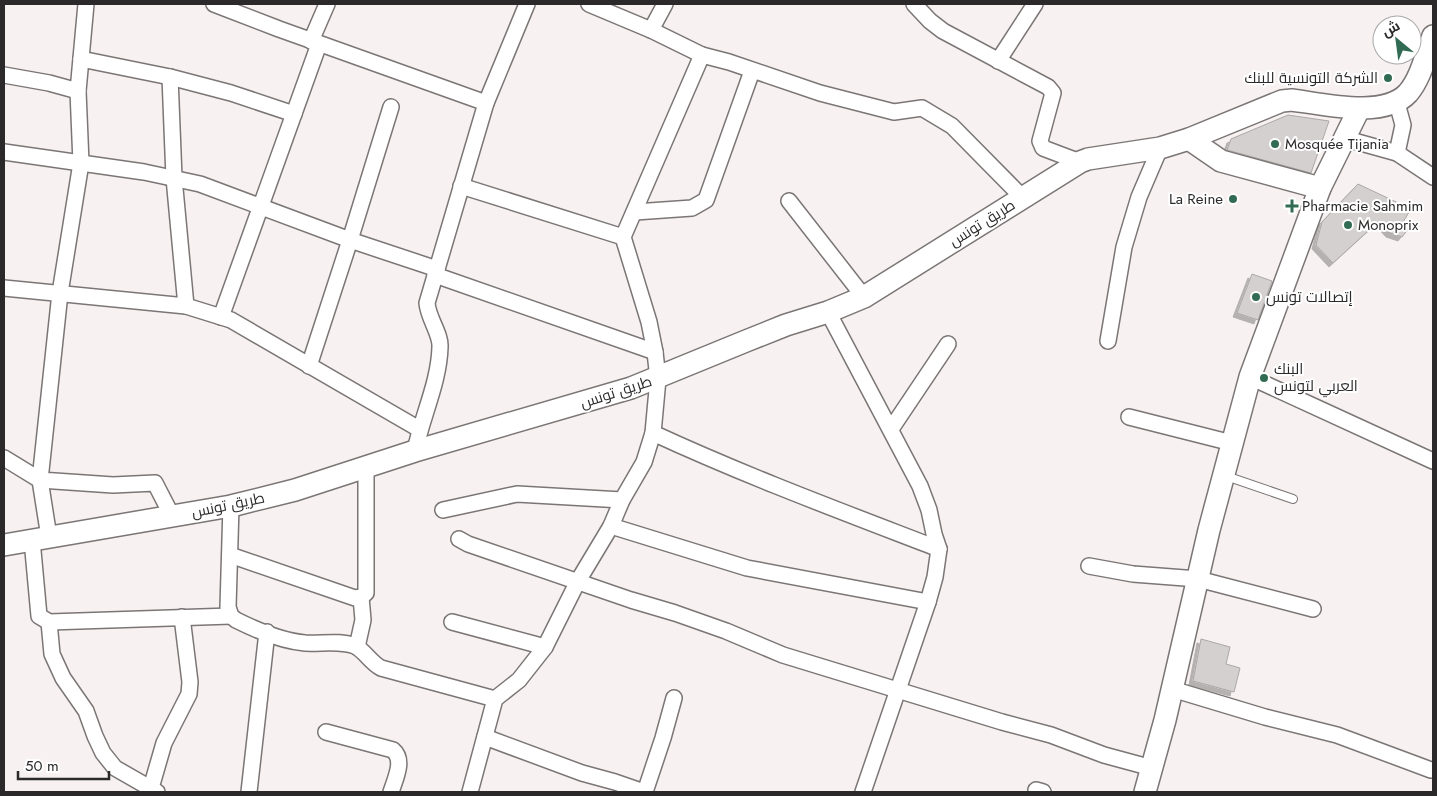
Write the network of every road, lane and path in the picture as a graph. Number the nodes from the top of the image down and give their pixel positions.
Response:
1 (86, 4) edge
2 (214, 4) edge
3 (327, 4) edge
4 (527, 4) edge
5 (590, 4) edge
6 (665, 4) edge
7 (914, 4) edge
8 (1035, 4) edge
9 (242, 9) edge
10 (623, 10) edge
11 (651, 30) junction
12 (1433, 36) edge
13 (315, 42) junction
14 (702, 55) junction
15 (81, 59) junction
16 (998, 61) junction
17 (752, 71) junction
18 (4, 75) edge
19 (170, 77) junction
20 (78, 91) junction
21 (1397, 102) junction
22 (486, 103) junction
23 (391, 107) dead end
24 (1359, 109) junction
25 (294, 114) junction
26 (1189, 138) junction
27 (1344, 138) junction
28 (1160, 148) junction
29 (4, 152) edge
30 (1397, 152) junction
31 (1080, 162) junction
32 (81, 163) junction
33 (1433, 177) edge
34 (174, 178) junction
35 (461, 186) junction
36 (1320, 188) junction
37 (1023, 198) junction
38 (789, 201) dead end
39 (261, 207) junction
40 (635, 212) junction
41 (624, 237) junction
42 (350, 240) junction
43 (436, 272) junction
44 (4, 288) edge
45 (60, 293) junction
46 (864, 297) junction
47 (186, 306) junction
48 (828, 312) junction
49 (221, 317) junction
50 (1108, 341) dead end
51 (948, 344) dead end
52 (655, 352) junction
53 (309, 366) junction
54 (1250, 377) junction
55 (658, 378) junction
56 (1129, 417) dead end
57 (419, 429) junction
58 (890, 429) junction
59 (653, 433) junction
60 (1232, 443) junction
61 (415, 451) junction
62 (4, 458) edge
63 (1433, 461) edge
64 (366, 468) junction
65 (1224, 476) junction
66 (40, 480) junction
67 (1293, 499) dead end
68 (622, 500) junction
69 (231, 506) junction
70 (443, 510) dead end
71 (172, 516) junction
72 (611, 526) junction
73 (40, 538) junction
74 (459, 539) dead end
75 (4, 545) edge
76 (939, 549) junction
77 (230, 555) junction
78 (1089, 566) dead end
79 (1198, 579) junction
80 (578, 582) junction
81 (361, 597) junction
82 (928, 602) junction
83 (1313, 609) dead end
84 (231, 616) junction
85 (182, 617) junction
86 (49, 622) junction
87 (452, 622) dead end
88 (267, 632) junction
89 (357, 647) junction
90 (545, 647) junction
91 (1172, 689) junction
92 (899, 691) junction
93 (674, 698) dead end
94 (495, 699) junction
95 (326, 732) dead end
96 (485, 737) junction
97 (1152, 768) junction
98 (1431, 770) dead end
99 (154, 790) edge
100 (249, 792) edge
101 (391, 792) edge
102 (470, 792) edge
103 (645, 792) edge
104 (863, 792) edge
105 (1145, 792) edge

1 - 15 street
2 - 9 street
3 - 13 street
4 - 22 street
5 - 10 street
6 - 11 street
7 - 16 street
8 - 16 street
9 - 13 street
10 - 11 street
11 - 14 street
12 - 21 main road
13 - 22 street
13 - 25 street
14 - 17 street
14 - 40 street
15 - 19 street
15 - 20 street
16 - 31 street
17 - 37 street
17 - 40 street
18 - 20 street
19 - 25 street
19 - 34 street
20 - 32 street
21 - 24 main road, طريق تونس
21 - 30 street
22 - 35 street
23 - 42 street
24 - 26 main road, طريق تونس
24 - 27 main road
25 - 39 street
26 - 28 main road, طريق تونس
26 - 36 main road
27 - 30 street
27 - 36 main road
28 - 31 main road, طريق تونس
28 - 50 street
29 - 32 street
30 - 33 street
31 - 37 main road, طريق تونس
32 - 34 street
32 - 45 street
34 - 39 street
34 - 47 street
35 - 41 street
35 - 43 street
36 - 54 main road
37 - 46 main road, طريق تونس
38 - 46 street
39 - 42 street
39 - 49 street
40 - 41 street
41 - 52 street
42 - 43 street
42 - 53 street
43 - 52 street
43 - 57 street
44 - 45 street
45 - 47 street
45 - 66 street
46 - 48 main road, طريق تونس
47 - 49 street
48 - 55 main road, طريق تونس
48 - 58 street
49 - 53 street
51 - 58 street
52 - 55 street
53 - 57 street
54 - 60 main road
54 - 63 street
55 - 59 street
55 - 61 main road, طريق تونس
56 - 60 street
57 - 61 street
58 - 76 street
59 - 68 street
59 - 76 street
60 - 65 main road
61 - 64 main road, طريق تونس
62 - 66 street
64 - 69 main road, طريق تونس
64 - 81 street
65 - 67 lane
65 - 79 main road
66 - 71 street
66 - 73 street
68 - 70 street
68 - 72 street
69 - 71 main road, طريق تونس
69 - 77 street
71 - 73 main road, طريق تونس
72 - 80 street
72 - 82 street
73 - 75 main road, طريق تونس
73 - 86 street
74 - 80 street
76 - 82 street
77 - 81 street
77 - 84 street
78 - 79 street
79 - 83 street
79 - 91 main road
80 - 90 street
80 - 92 street
81 - 89 street
82 - 92 street
84 - 85 street
84 - 88 street
85 - 86 street
85 - 99 street
86 - 99 street
87 - 90 street
88 - 89 street
88 - 100 street
89 - 94 street
90 - 94 street
91 - 97 main road
91 - 98 street
92 - 97 street
92 - 104 street
93 - 103 street
94 - 96 street
95 - 101 street
96 - 102 street
96 - 103 street
97 - 105 main road

